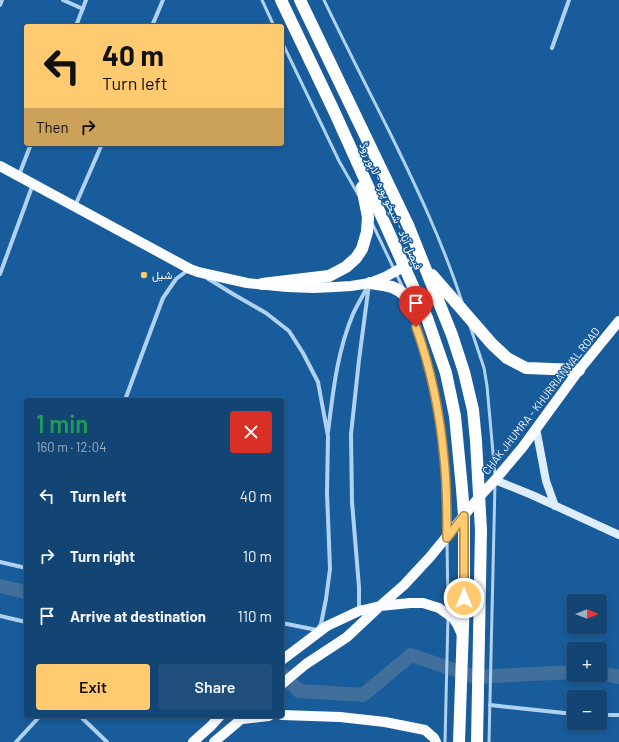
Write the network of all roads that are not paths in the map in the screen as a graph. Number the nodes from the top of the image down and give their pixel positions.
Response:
1 (2, 0) edge
2 (62, 0) edge
3 (86, 0) edge
4 (163, 0) edge
5 (262, 0) edge
6 (281, 0) edge
7 (300, 0) edge
8 (324, 0) edge
9 (569, 0) edge
10 (0, 5) edge
11 (83, 9) junction
12 (77, 24) edge
13 (153, 24) edge
14 (273, 24) edge
15 (284, 46) edge
16 (552, 48) dead end
17 (348, 142) junction
18 (30, 146) edge
19 (101, 146) edge
20 (0, 166) edge
21 (18, 176) junction
22 (33, 184) junction
23 (75, 207) junction
24 (367, 212) junction
25 (423, 263) junction
26 (400, 269) junction
27 (194, 270) junction
28 (0, 274) edge
29 (370, 283) junction
30 (262, 284) junction
31 (406, 295) junction
32 (465, 313) junction
33 (427, 318) junction
34 (619, 321) edge
35 (579, 370) junction
36 (126, 398) edge
37 (536, 428) junction
38 (328, 436) junction
39 (495, 480) junction
40 (480, 496) junction
41 (555, 506) junction
42 (464, 516) junction
43 (619, 535) edge
44 (447, 538) junction
45 (0, 562) edge
46 (24, 568) edge
47 (380, 606) junction
48 (359, 611) junction
49 (448, 614) junction
50 (0, 616) edge
51 (24, 622) edge
52 (284, 623) edge
53 (317, 630) junction
54 (463, 636) junction
55 (294, 650) junction
56 (284, 658) edge
57 (284, 682) edge
58 (490, 705) junction
59 (567, 713) edge
60 (284, 715) edge
61 (607, 715) edge
62 (619, 715) edge
63 (38, 718) edge
64 (82, 718) edge
65 (218, 718) edge
66 (242, 718) edge
67 (16, 742) edge
68 (107, 742) edge
69 (193, 742) edge
70 (214, 742) edge
71 (436, 742) edge
72 (445, 742) edge
73 (459, 742) edge
74 (477, 742) edge
75 (489, 742) edge

1 - 10 street
2 - 11 street
3 - 11 street
4 - 13 street
5 - 14 lane
6 - 17 highway, فیصل آباد - شیخو پورہ - لاہور روڈ
7 - 25 highway, فیصل آباد - شیخو پورہ - لاہور روڈ
8 - 32 lane
9 - 16 street
11 - 12 street
15 - 24 lane
17 - 24 highway
17 - 26 highway, فیصل آباد - شیخو پورہ - لاہور روڈ
18 - 21 street
19 - 23 street
20 - 21 main road
21 - 22 main road
22 - 23 main road
22 - 28 street
23 - 27 main road
24 - 26 lane
24 - 30 highway
25 - 26 main road
25 - 32 highway
25 - 40 highway, فیصل آباد - شیخو پورہ - لاہور روڈ
26 - 29 main road
26 - 31 lane
26 - 33 highway, فیصل آباد - شیخو پورہ - لاہور روڈ
27 - 30 main road
27 - 36 street
27 - 38 street
29 - 30 main road
29 - 31 highway
29 - 38 street
29 - 48 street
31 - 33 highway
31 - 44 lane
32 - 35 highway
32 - 39 lane
33 - 42 highway, فیصل آباد - شیخو پورہ - لاہور روڈ
34 - 35 main road, CHAK JHUMRA - KHURRIANWAL ROAD
35 - 37 main road, CHAK JHUMRA - KHURRIANWAL ROAD
37 - 39 main road, CHAK JHUMRA - KHURRIANWAL ROAD
37 - 41 main road
38 - 53 street
39 - 40 main road, CHAK JHUMRA - KHURRIANWAL ROAD
39 - 41 main road
39 - 58 lane
40 - 42 main road, CHAK JHUMRA - KHURRIANWAL ROAD
40 - 74 highway, فیصل آباد - شیخو پورہ - لاہور روڈ
41 - 43 main road
42 - 44 main road, CHAK JHUMRA - KHURRIANWAL ROAD
42 - 54 highway, فیصل آباد - شیخو پورہ - لاہور روڈ
44 - 47 main road, CHAK JHUMRA - KHURRIANWAL ROAD
44 - 49 lane
45 - 46 street
47 - 48 main road, CHAK JHUMRA - KHURRIANWAL ROAD
47 - 49 main road
47 - 57 main road
48 - 55 main road, CHAK JHUMRA - KHURRIANWAL ROAD
49 - 54 main road
49 - 72 lane
50 - 51 street
52 - 53 street
53 - 55 street
54 - 73 highway, فیصل آباد - شیخو پورہ - لاہور روڈ
55 - 56 main road, CHAK JHUMRA - KHURRIANWAL ROAD
58 - 59 street
58 - 75 lane
60 - 71 main road
61 - 62 street
63 - 67 street
64 - 68 street
65 - 69 main road
66 - 70 main road

